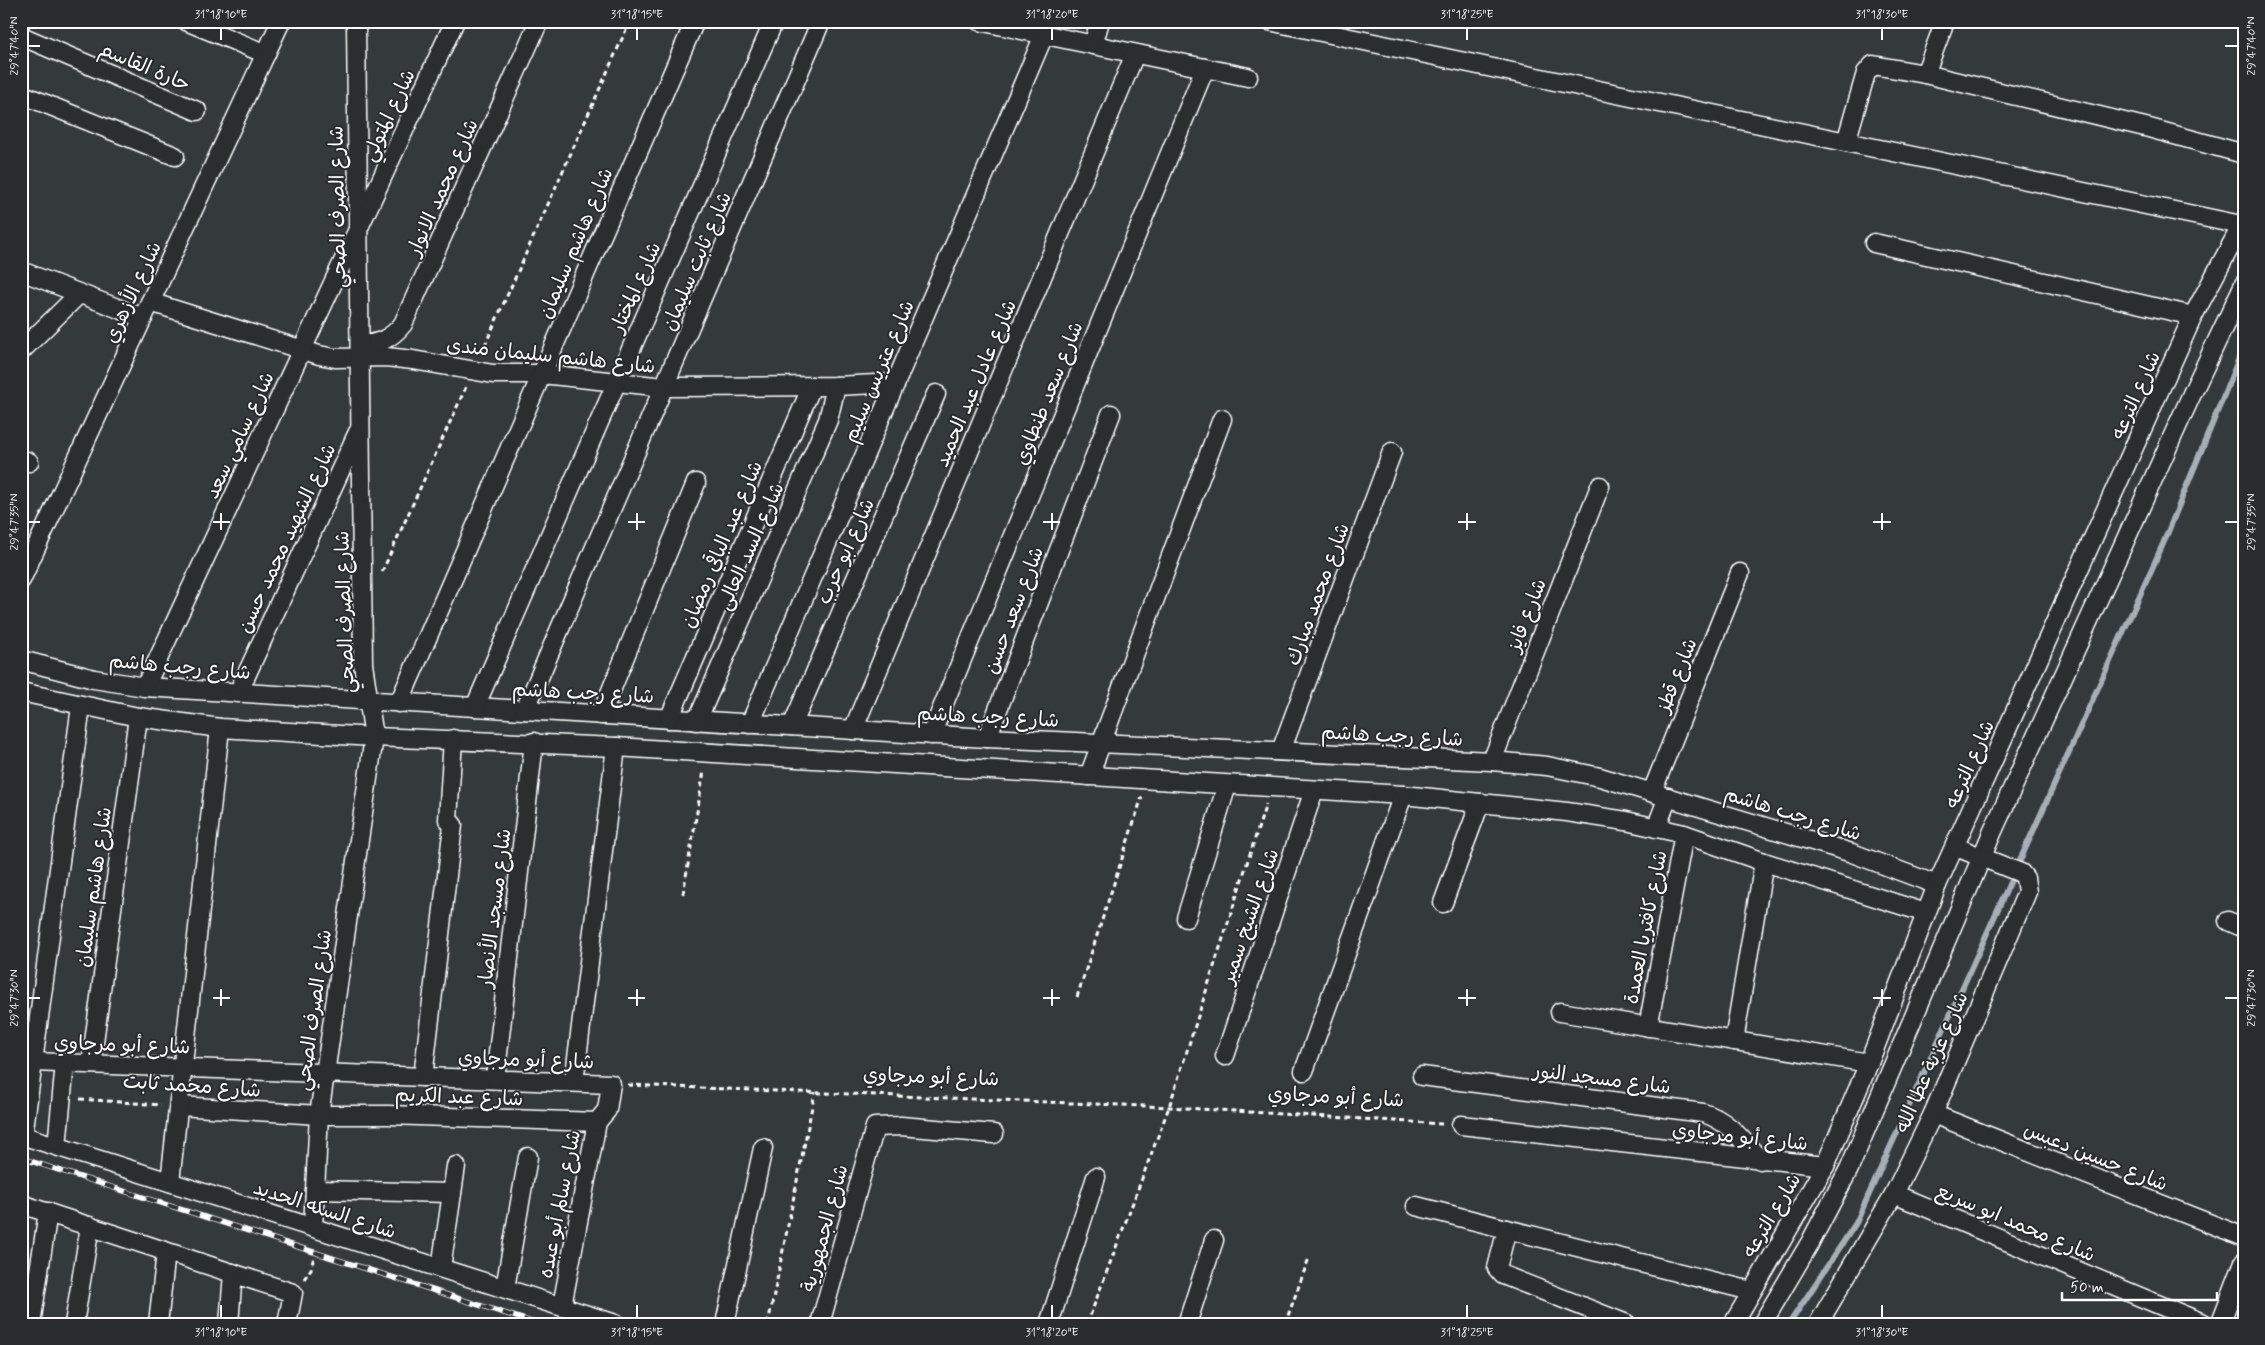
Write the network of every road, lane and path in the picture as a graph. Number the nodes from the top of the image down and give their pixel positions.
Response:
1 (186, 21) edge
2 (281, 21) edge
3 (356, 21) edge
4 (455, 21) edge
5 (539, 21) edge
6 (630, 21) edge
7 (694, 21) edge
8 (774, 21) edge
9 (822, 21) edge
10 (980, 21) edge
11 (1100, 21) edge
12 (1269, 21) edge
13 (1945, 21) edge
14 (1044, 35) junction
15 (21, 36) edge
16 (1092, 45) junction
17 (266, 54) junction
18 (1135, 54) junction
19 (1205, 68) junction
20 (1925, 74) junction
21 (1248, 77) dead end
22 (21, 94) edge
23 (197, 112) dead end
24 (1846, 142) junction
25 (2244, 154) edge
26 (175, 156) dead end
27 (2242, 223) edge
28 (359, 227) junction
29 (1874, 243) dead end
30 (21, 272) edge
31 (2244, 284) edge
32 (79, 294) junction
33 (150, 302) junction
34 (2194, 316) junction
35 (143, 318) junction
36 (302, 350) junction
37 (21, 351) edge
38 (360, 352) junction
39 (473, 372) junction
40 (542, 374) junction
41 (616, 383) junction
42 (896, 383) junction
43 (812, 386) junction
44 (836, 386) junction
45 (664, 387) junction
46 (936, 394) dead end
47 (1111, 414) dead end
48 (1222, 419) dead end
49 (360, 427) junction
50 (1392, 452) dead end
51 (696, 483) dead end
52 (1600, 486) dead end
53 (1740, 573) dead end
54 (379, 579) dead end
55 (21, 580) edge
56 (21, 660) edge
57 (145, 687) junction
58 (21, 692) edge
59 (238, 693) junction
60 (368, 701) junction
61 (399, 703) junction
62 (81, 706) junction
63 (475, 708) junction
64 (525, 710) junction
65 (601, 715) junction
66 (138, 717) junction
67 (669, 719) junction
68 (697, 721) junction
69 (750, 724) junction
70 (792, 726) junction
71 (220, 728) junction
72 (853, 730) junction
73 (931, 734) junction
74 (374, 737) junction
75 (987, 738) junction
76 (453, 739) junction
77 (534, 742) junction
78 (1102, 742) junction
79 (616, 747) junction
80 (1281, 751) junction
81 (707, 753) junction
82 (1492, 761) junction
83 (1089, 776) junction
84 (1148, 780) junction
85 (1227, 785) junction
86 (1271, 787) junction
87 (1314, 790) junction
88 (1403, 795) junction
89 (1660, 795) junction
90 (1480, 803) junction
91 (1656, 828) junction
92 (1684, 834) junction
93 (1956, 847) junction
94 (1989, 860) junction
95 (1764, 862) junction
96 (1937, 885) junction
97 (683, 894) dead end
98 (1444, 903) dead end
99 (1926, 914) junction
100 (1186, 918) dead end
101 (2228, 921) dead end
102 (2244, 928) edge
103 (1077, 997) dead end
104 (1560, 1012) dead end
105 (1648, 1026) junction
106 (1734, 1041) junction
107 (1225, 1056) dead end
108 (33, 1062) junction
109 (65, 1062) junction
110 (1869, 1062) junction
111 (90, 1064) junction
112 (183, 1067) junction
113 (1304, 1071) dead end
114 (326, 1073) junction
115 (1422, 1076) dead end
116 (423, 1077) junction
117 (495, 1079) junction
118 (574, 1082) junction
119 (611, 1084) junction
120 (815, 1092) junction
121 (62, 1097) junction
122 (179, 1106) junction
123 (1169, 1107) junction
124 (1933, 1114) junction
125 (320, 1115) junction
126 (597, 1122) junction
127 (1461, 1125) joint
128 (994, 1134) dead end
129 (22, 1135) edge
130 (57, 1146) junction
131 (763, 1148) dead end
132 (528, 1158) dead end
133 (1760, 1160) junction
134 (456, 1166) dead end
135 (1825, 1166) junction
136 (1096, 1177) dead end
137 (170, 1182) junction
138 (315, 1190) junction
139 (452, 1194) junction
140 (1894, 1194) junction
141 (21, 1204) edge
142 (1416, 1206) dead end
143 (48, 1212) junction
144 (90, 1226) junction
145 (314, 1227) junction
146 (1507, 1229) junction
147 (2244, 1237) edge
148 (1214, 1240) dead end
149 (316, 1248) dead end
150 (166, 1252) junction
151 (1309, 1258) dead end
152 (2244, 1262) edge
153 (442, 1268) junction
154 (310, 1269) dead end
155 (233, 1273) junction
156 (505, 1288) junction
157 (1751, 1291) junction
158 (562, 1306) junction
159 (31, 1324) edge
160 (74, 1324) edge
161 (158, 1324) edge
162 (229, 1324) edge
163 (287, 1324) edge
164 (616, 1324) edge
165 (725, 1324) edge
166 (768, 1324) edge
167 (820, 1324) edge
168 (1049, 1324) edge
169 (1087, 1324) edge
170 (1186, 1324) edge
171 (1285, 1324) edge
172 (1627, 1324) edge
173 (1733, 1324) edge
174 (1762, 1324) edge
175 (1818, 1324) edge
176 (2205, 1324) edge
177 (2220, 1324) edge

1 - 17 street
2 - 17 street, شارع الأزهري
3 - 28 street, شارع الصرف الصحي
4 - 28 street, شارع المتولي
5 - 38 street, شارع محمد الانوار
6 - 39 path
7 - 40 street, شارع هاشم سليمان
8 - 41 street, شارع المختار
9 - 45 street, شارع ثابت سليمان
10 - 14 street
11 - 16 street
12 - 24 street
13 - 20 street
14 - 16 street
14 - 42 street, شارع عتريس سليم
15 - 23 street, حارة القاسم
16 - 18 street
17 - 33 street, شارع الأزهري
18 - 19 street
18 - 72 street, شارع عادل عبد الحميد
19 - 21 street
19 - 73 street, شارع سعد طنطاوي
20 - 24 street
20 - 25 street
22 - 26 street
24 - 27 street
27 - 34 street, شارع الترعه
28 - 36 street, شارع سامي سعد
28 - 38 street, شارع الصرف الصحي
29 - 34 street
30 - 32 street
31 - 94 street
32 - 35 street
32 - 37 street
33 - 35 street, شارع الأزهري
33 - 36 street, شارع هاشم سليمان مندى
34 - 93 street, شارع الترعه
35 - 55 street, شارع الأزهري
36 - 38 street, شارع هاشم سليمان مندى
36 - 57 street, شارع سامي سعد
38 - 39 street, شارع هاشم سليمان مندى
38 - 49 street, شارع الصرف الصحي
39 - 40 street, شارع هاشم سليمان مندى
39 - 54 path
40 - 41 street, شارع هاشم سليمان مندى
40 - 61 street, شارع هاشم سليمان
41 - 45 street, شارع هاشم سليمان مندى
41 - 63 street, شارع المختار
42 - 44 street, شارع هاشم سليمان مندى
42 - 69 street, شارع عتريس سليم
43 - 44 street, شارع هاشم سليمان مندى
43 - 45 street, شارع هاشم سليمان مندى
43 - 67 street, شارع عبد الباقي رمضان
44 - 68 street, شارع السد العالى
45 - 64 street, شارع ثابت سليمان
46 - 70 street, شارع ابو حرب
47 - 75 street, شارع سعد حسن
48 - 78 street
49 - 59 street, شارع الشهيد محمد حسن
49 - 60 street, شارع الصرف الصحي
50 - 80 street, شارع محمد مبارك
51 - 65 street
52 - 82 street, شارع فايز
53 - 89 street, شارع قطز
56 - 57 street, شارع رجب هاشم
57 - 59 street, شارع رجب هاشم
58 - 62 street
59 - 60 street, شارع رجب هاشم
60 - 61 street, شارع رجب هاشم
60 - 74 street, شارع الصرف الصحي
61 - 63 street, شارع رجب هاشم
62 - 66 street
62 - 108 street
63 - 64 street, شارع رجب هاشم
64 - 65 street, شارع رجب هاشم
65 - 67 street, شارع رجب هاشم
66 - 71 street
66 - 111 street, شارع هاشم سليمان
67 - 68 street, شارع رجب هاشم
68 - 69 street, شارع رجب هاشم
69 - 70 street, شارع رجب هاشم
70 - 72 street, شارع رجب هاشم
71 - 74 street
71 - 112 street
72 - 73 street, شارع رجب هاشم
73 - 75 street, شارع رجب هاشم
74 - 76 street
74 - 114 street, شارع الصرف الصحي
75 - 78 street, شارع رجب هاشم
76 - 77 street
76 - 116 street
77 - 79 street
77 - 117 street, شارع مسجد الأنصار
78 - 80 street, شارع رجب هاشم
78 - 83 street
79 - 81 street
79 - 118 street
80 - 82 street, شارع رجب هاشم
81 - 83 street
81 - 97 path
82 - 89 street, شارع رجب هاشم
83 - 84 street
84 - 85 street
84 - 103 path
85 - 86 street
85 - 100 street
86 - 87 street
86 - 123 path
87 - 88 street
87 - 107 street, شارع الشيخ سمير
88 - 90 street
88 - 113 street
89 - 91 street, شارع قطز
89 - 96 street, شارع رجب هاشم
90 - 91 street
90 - 98 street
91 - 92 street
92 - 95 street
92 - 105 street, شارع كافتريا العمدة
93 - 94 street, شارع عزبة عطا الله
93 - 96 street, شارع الترعه
94 - 124 street, شارع عزبة عطا الله
94 - 174 street
95 - 99 street
95 - 106 street
96 - 99 street, شارع الترعه
99 - 110 street, شارع الترعه
101 - 102 street
104 - 105 street
105 - 106 street
106 - 110 street
108 - 109 street, شارع أبو مرجاوي
108 - 129 street
109 - 111 street, شارع أبو مرجاوي
109 - 121 street
110 - 135 street, شارع الترعه
111 - 112 street, شارع أبو مرجاوي
112 - 114 street, شارع أبو مرجاوي
112 - 122 street
114 - 116 street, شارع أبو مرجاوي
114 - 125 street, شارع الصرف الصحي
115 - 133 street, شارع مسجد النور
116 - 117 street, شارع أبو مرجاوي
117 - 118 street, شارع أبو مرجاوي
118 - 119 street, شارع أبو مرجاوي
119 - 120 path, شارع أبو مرجاوي
119 - 126 street, شارع سالم أبو عبده
120 - 123 path, شارع أبو مرجاوي
120 - 166 path
121 - 122 path, شارع محمد ثابت
121 - 130 street
122 - 125 street, شارع محمد ثابت
122 - 137 street
123 - 127 path, شارع أبو مرجاوي
123 - 169 path
124 - 140 street, شارع عزبة عطا الله
124 - 147 street, شارع حسين دعبس
125 - 126 street, شارع عبد الكريم
125 - 138 street, شارع الصرف الصحي
126 - 158 street, شارع سالم أبو عبده
127 - 133 street, شارع أبو مرجاوي
128 - 167 street, شارع الجمهورية
129 - 130 street, شارع السكه الحديد
130 - 137 street, شارع السكه الحديد
131 - 165 street
132 - 156 street
133 - 135 street, شارع أبو مرجاوي
134 - 139 street
135 - 157 street, شارع الترعه
136 - 168 street
137 - 145 street, شارع السكه الحديد
138 - 139 street
138 - 145 street, شارع الصرف الصحي
139 - 153 street
140 - 175 street, شارع عزبة عطا الله
140 - 176 street, شارع محمد ابو سريع
141 - 143 street
142 - 146 street
143 - 144 street
143 - 159 street
144 - 150 street
144 - 160 street
145 - 153 street, شارع السكه الحديد
146 - 157 street
146 - 172 street
148 - 170 street
149 - 154 path
150 - 155 street
150 - 161 street
151 - 171 path
152 - 177 street
153 - 156 street, شارع السكه الحديد
155 - 162 street
155 - 163 street
156 - 158 street, شارع السكه الحديد
157 - 173 street, شارع الترعه
158 - 164 street, شارع السكه الحديد

